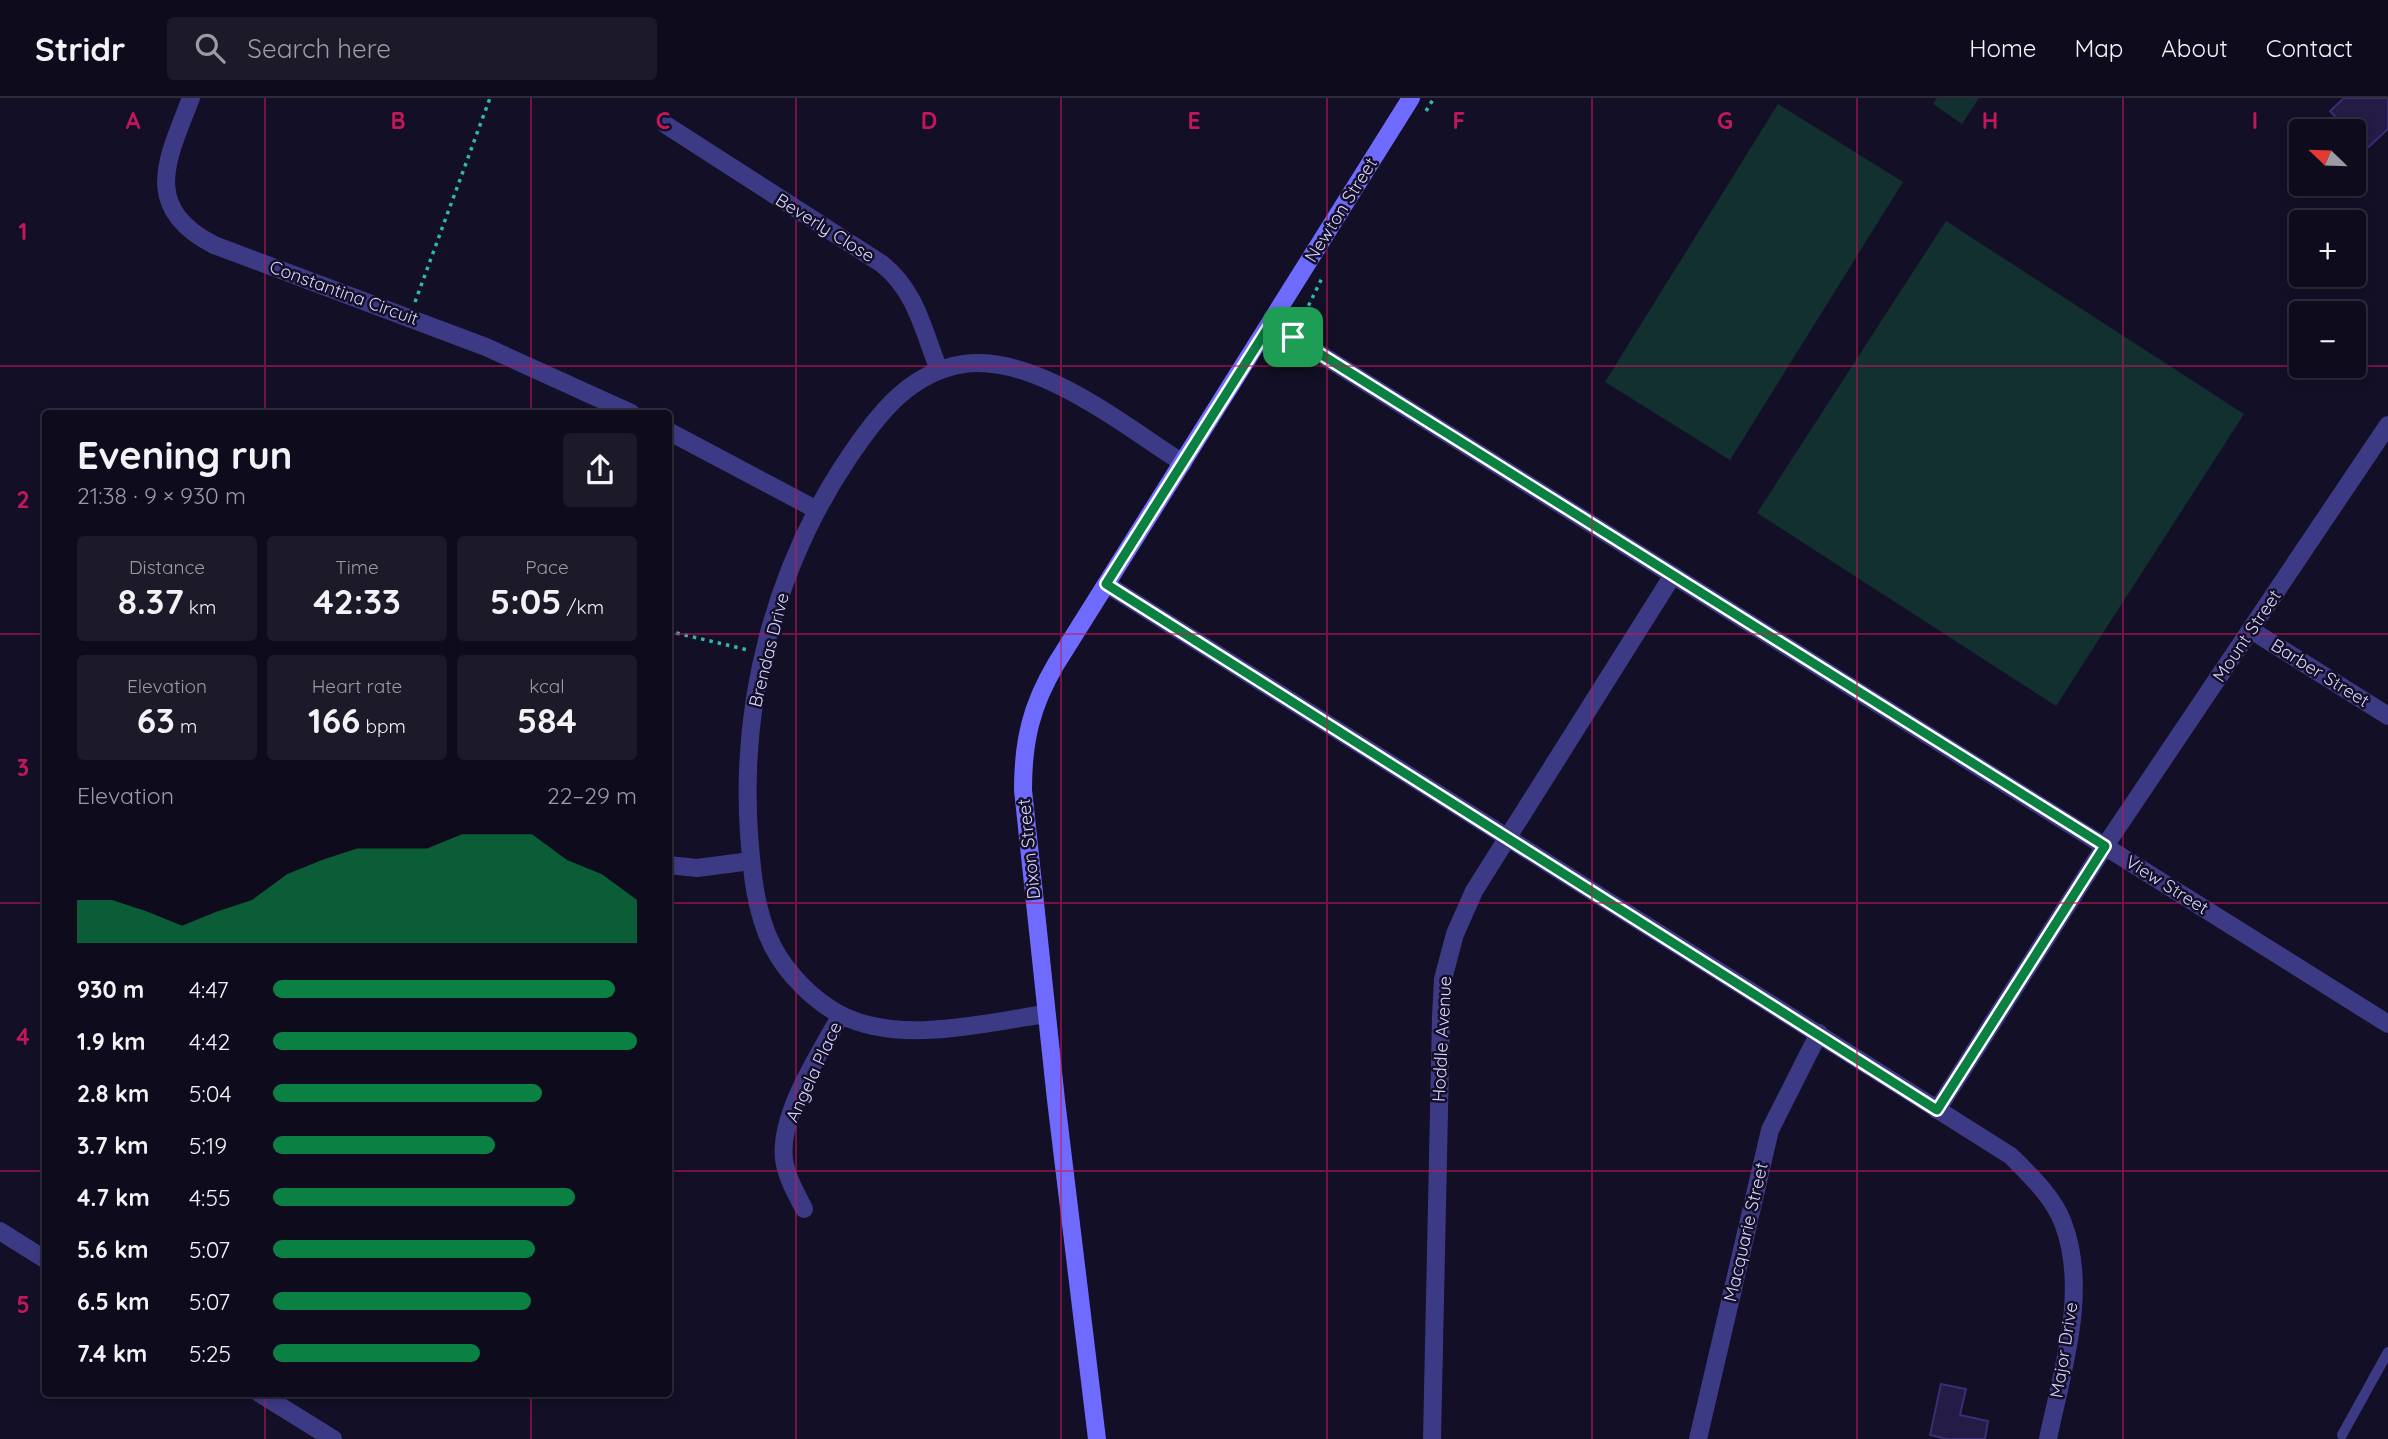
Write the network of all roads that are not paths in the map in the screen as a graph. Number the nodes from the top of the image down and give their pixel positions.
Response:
1 (191, 98) edge
2 (1411, 98) edge
3 (666, 125) dead end
4 (1271, 323) junction
5 (939, 370) junction
6 (624, 410) edge
7 (2388, 425) edge
8 (672, 433) edge
9 (1183, 463) junction
10 (817, 510) junction
11 (1673, 575) junction
12 (1106, 584) junction
13 (2251, 630) junction
14 (2388, 716) edge
15 (1507, 837) junction
16 (2105, 846) junction
17 (751, 861) junction
18 (672, 865) edge
19 (1046, 1014) junction
20 (841, 1015) junction
21 (2388, 1024) edge
22 (1819, 1033) junction
23 (1937, 1110) junction
24 (804, 1209) dead end
25 (0, 1231) edge
26 (42, 1257) edge
27 (2388, 1352) edge
28 (265, 1397) edge
29 (2342, 1435) dead end
30 (333, 1439) edge
31 (1097, 1439) edge
32 (1432, 1439) edge
33 (1698, 1439) edge
34 (2048, 1439) edge

1 - 6 street, Constantina Circuit
2 - 4 street, Newton Street
3 - 5 street, Beverly Close
4 - 9 street, Dixon Street
4 - 11 street, View Street
5 - 9 street, Brendas Drive
5 - 10 street, Brendas Drive
7 - 13 street, Mount Street
8 - 10 street
9 - 12 street, Dixon Street
10 - 17 street, Brendas Drive
11 - 15 street, Hoddle Avenue
11 - 16 street, View Street
12 - 15 street, Major Drive
12 - 19 street, Dixon Street
13 - 14 street, Barber Street
13 - 16 street, Mount Street
15 - 22 street, Major Drive
15 - 32 street, Hoddle Avenue
16 - 21 street, View Street
16 - 23 street, Mount Street
17 - 18 street
17 - 20 street, Brendas Drive
19 - 20 street, Brendas Drive
19 - 31 street, Dixon Street
20 - 24 street, Angela Place
22 - 23 street, Major Drive
22 - 33 street, Macquarie Street
23 - 34 street, Major Drive
25 - 26 street
27 - 29 lane
28 - 30 street

